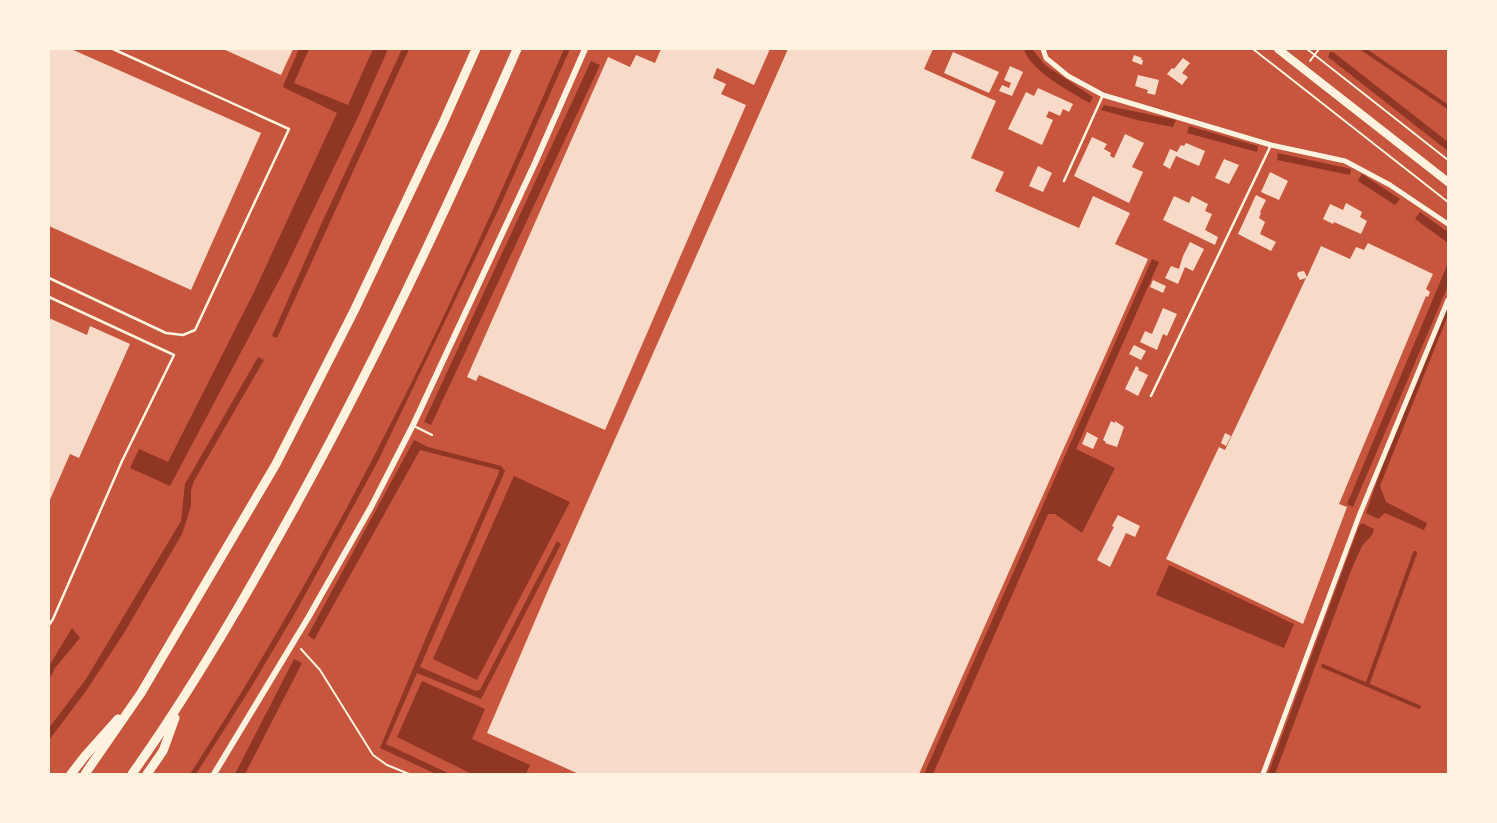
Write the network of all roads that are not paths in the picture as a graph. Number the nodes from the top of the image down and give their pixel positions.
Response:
1 (113, 49) edge
2 (476, 49) edge
3 (517, 49) edge
4 (585, 49) edge
5 (1043, 49) edge
6 (1278, 49) edge
7 (1102, 95) junction
8 (1271, 145) junction
9 (1064, 181) dead end
10 (1448, 182) edge
11 (1448, 224) edge
12 (49, 278) edge
13 (49, 297) edge
14 (1448, 300) edge
15 (1151, 396) dead end
16 (412, 426) junction
17 (432, 435) dead end
18 (49, 625) edge
19 (141, 693) junction
20 (180, 704) junction
21 (71, 774) edge
22 (85, 774) edge
23 (132, 774) edge
24 (147, 774) edge
25 (214, 774) edge
26 (1264, 774) edge

1 - 12 lane
2 - 19 highway
3 - 20 highway
4 - 16 street
5 - 7 street
6 - 10 main road
7 - 8 street
7 - 9 lane
8 - 11 street
8 - 15 lane
13 - 18 lane
14 - 26 street
16 - 17 lane
16 - 25 street
19 - 21 highway
19 - 22 highway
20 - 23 highway
20 - 24 highway

